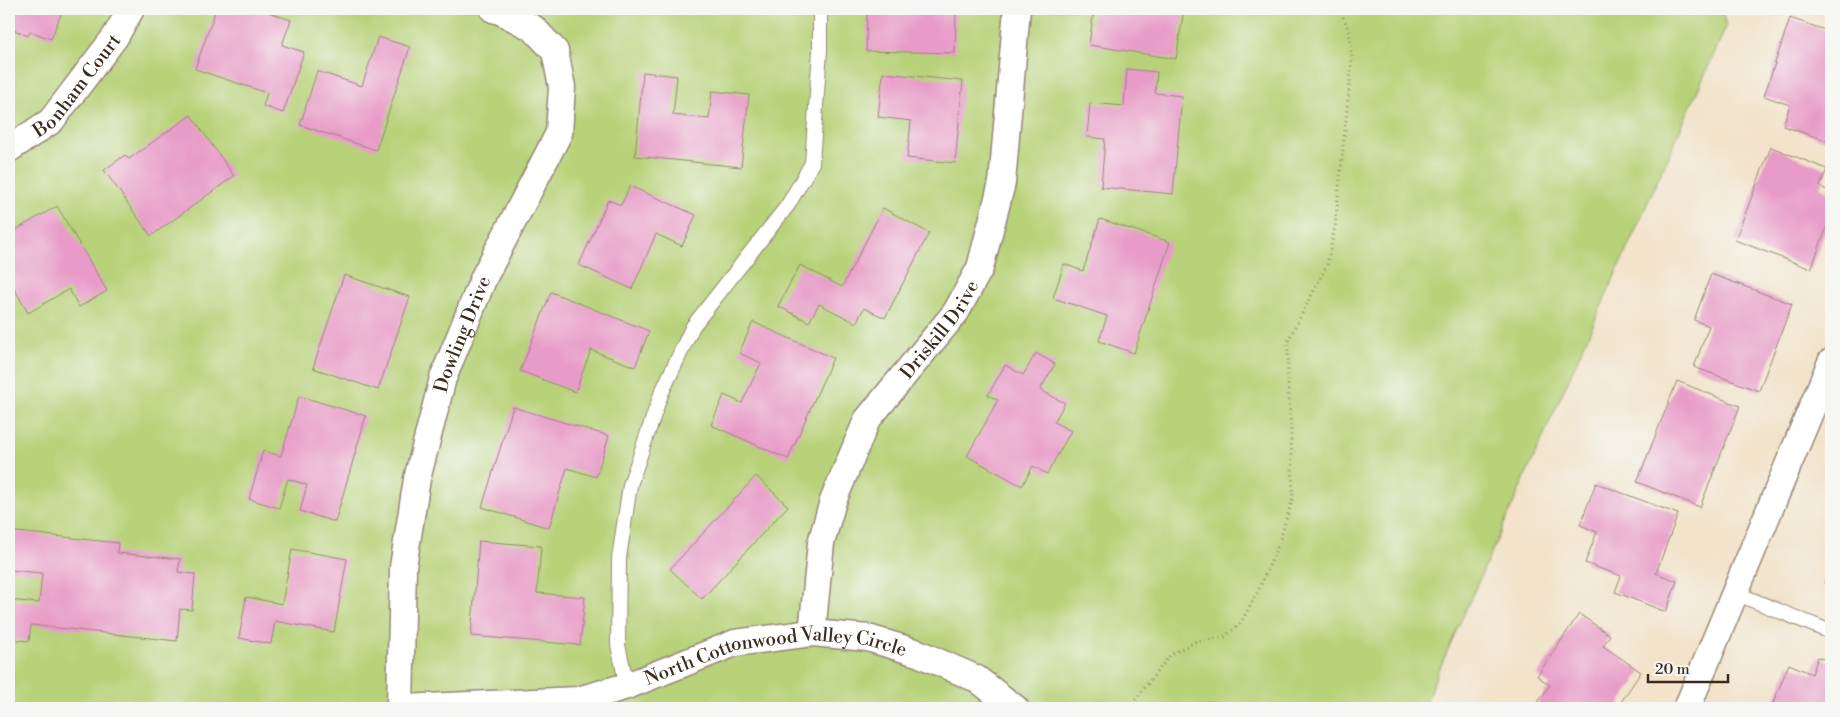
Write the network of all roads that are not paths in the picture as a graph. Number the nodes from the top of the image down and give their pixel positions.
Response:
1 (131, 9) edge
2 (492, 9) edge
3 (820, 9) edge
4 (1017, 9) edge
5 (9, 149) edge
6 (1831, 362) edge
7 (1735, 594) junction
8 (1831, 632) edge
9 (812, 633) junction
10 (626, 686) junction
11 (400, 708) edge
12 (404, 708) edge
13 (1015, 708) edge
14 (1687, 708) edge

1 - 5 street, Bonham Court
2 - 11 street, Dowling Drive
3 - 10 lane
4 - 9 street, Driskill Drive
6 - 7 street
7 - 8 lane
7 - 14 street
9 - 10 street, North Cottonwood Valley Circle
9 - 13 street, North Cottonwood Valley Circle
10 - 12 street, North Cottonwood Valley Circle

